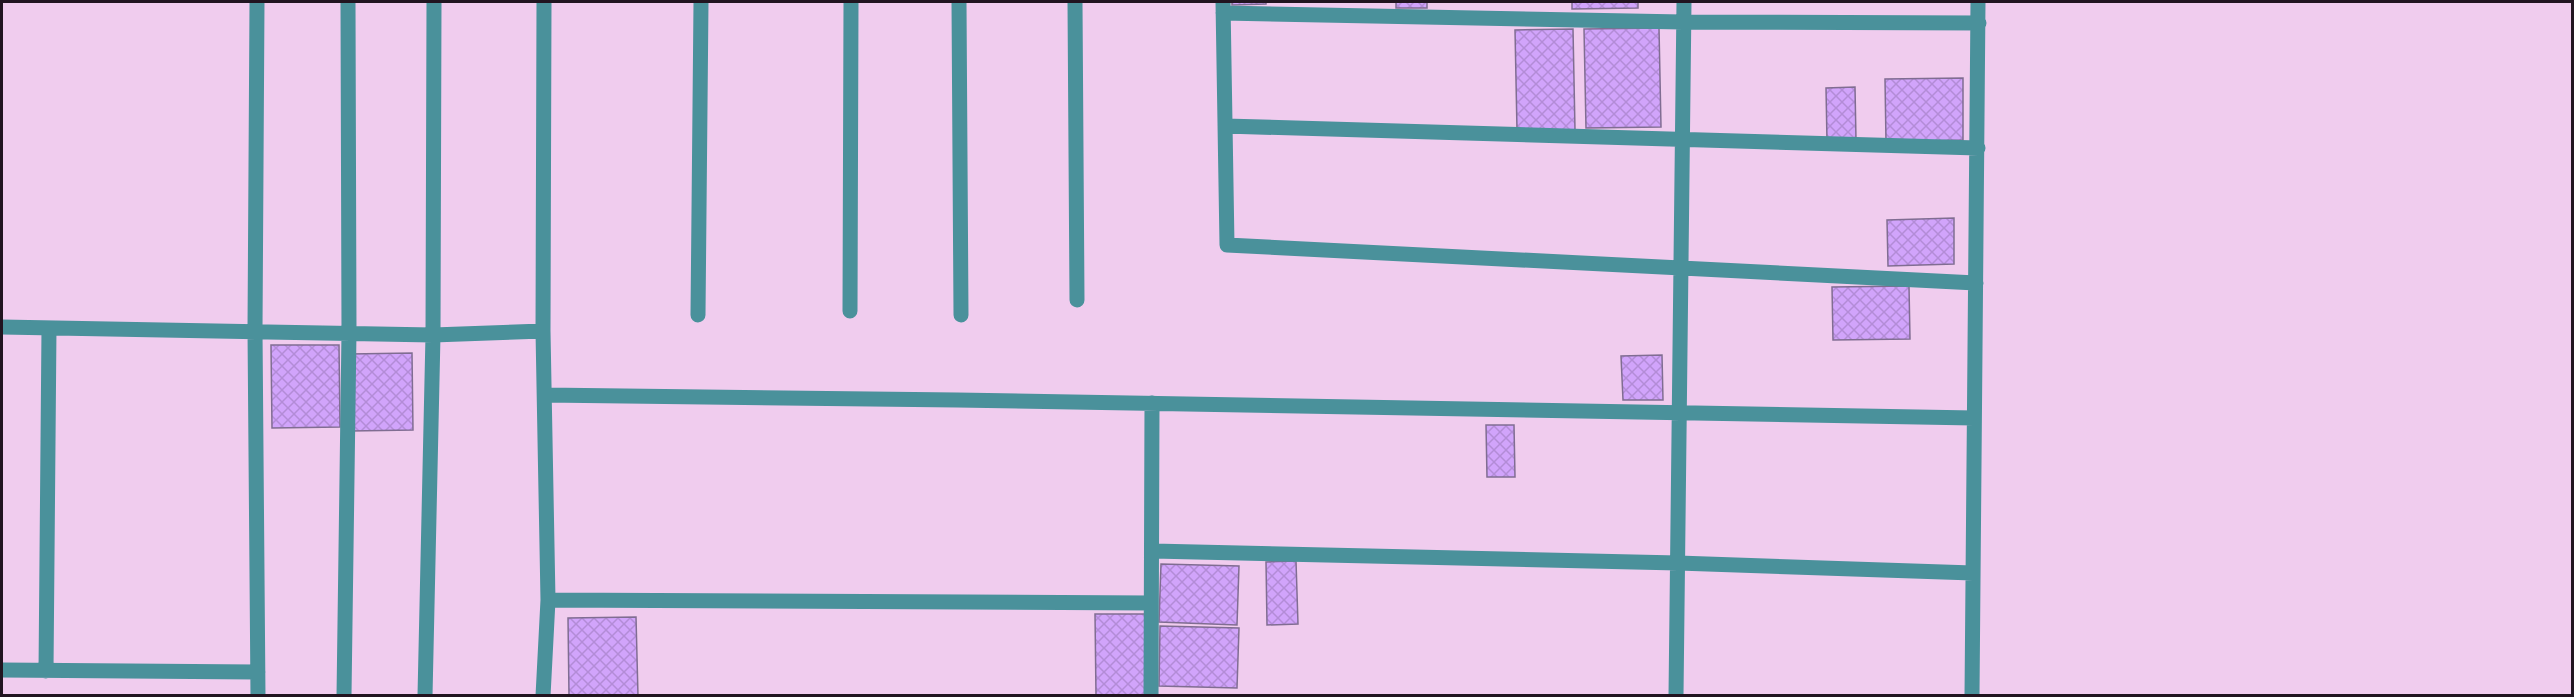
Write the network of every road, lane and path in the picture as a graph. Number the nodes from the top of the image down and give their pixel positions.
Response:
1 (258, 2) edge
2 (348, 2) edge
3 (434, 2) edge
4 (544, 2) edge
5 (701, 2) edge
6 (851, 2) edge
7 (959, 2) edge
8 (1075, 2) edge
9 (1684, 2) edge
10 (1978, 2) edge
11 (1223, 7) edge
12 (1683, 22) junction
13 (1979, 23) junction
14 (1225, 126) junction
15 (1683, 140) junction
16 (1978, 148) junction
17 (1682, 267) junction
18 (1976, 283) junction
19 (1077, 300) dead end
20 (850, 311) dead end
21 (698, 315) dead end
22 (961, 315) dead end
23 (2, 327) edge
24 (49, 328) junction
25 (255, 330) junction
26 (543, 331) junction
27 (349, 332) junction
28 (433, 335) junction
29 (545, 395) junction
30 (1152, 403) junction
31 (1680, 413) junction
32 (1974, 418) junction
33 (1153, 551) junction
34 (1678, 563) junction
35 (1973, 573) junction
36 (548, 600) junction
37 (1151, 603) junction
38 (2, 670) edge
39 (46, 671) junction
40 (258, 672) junction
41 (258, 696) edge
42 (344, 696) edge
43 (425, 696) edge
44 (543, 696) edge
45 (1151, 696) edge
46 (1676, 696) edge
47 (1972, 696) edge

1 - 25 street
2 - 27 street
3 - 28 street
4 - 26 street
5 - 21 street
6 - 20 street
7 - 22 street
8 - 19 street
9 - 12 street
10 - 13 street
11 - 12 street
11 - 14 street
12 - 13 street
12 - 15 street
13 - 16 street
14 - 15 street
14 - 17 street
15 - 16 street
15 - 17 street
16 - 18 street
17 - 18 street
17 - 31 street
18 - 32 street
23 - 24 street
24 - 25 street
24 - 39 street
25 - 27 street
25 - 40 street
26 - 28 street
26 - 29 street
27 - 28 street
27 - 42 street
28 - 43 street
29 - 30 street
29 - 36 street
30 - 31 street
30 - 33 street
31 - 32 street
31 - 34 street
32 - 35 street
33 - 34 street
33 - 37 street
34 - 35 street
34 - 46 street
35 - 47 street
36 - 37 street
36 - 44 street
37 - 45 street
38 - 39 street
39 - 40 street
40 - 41 street

